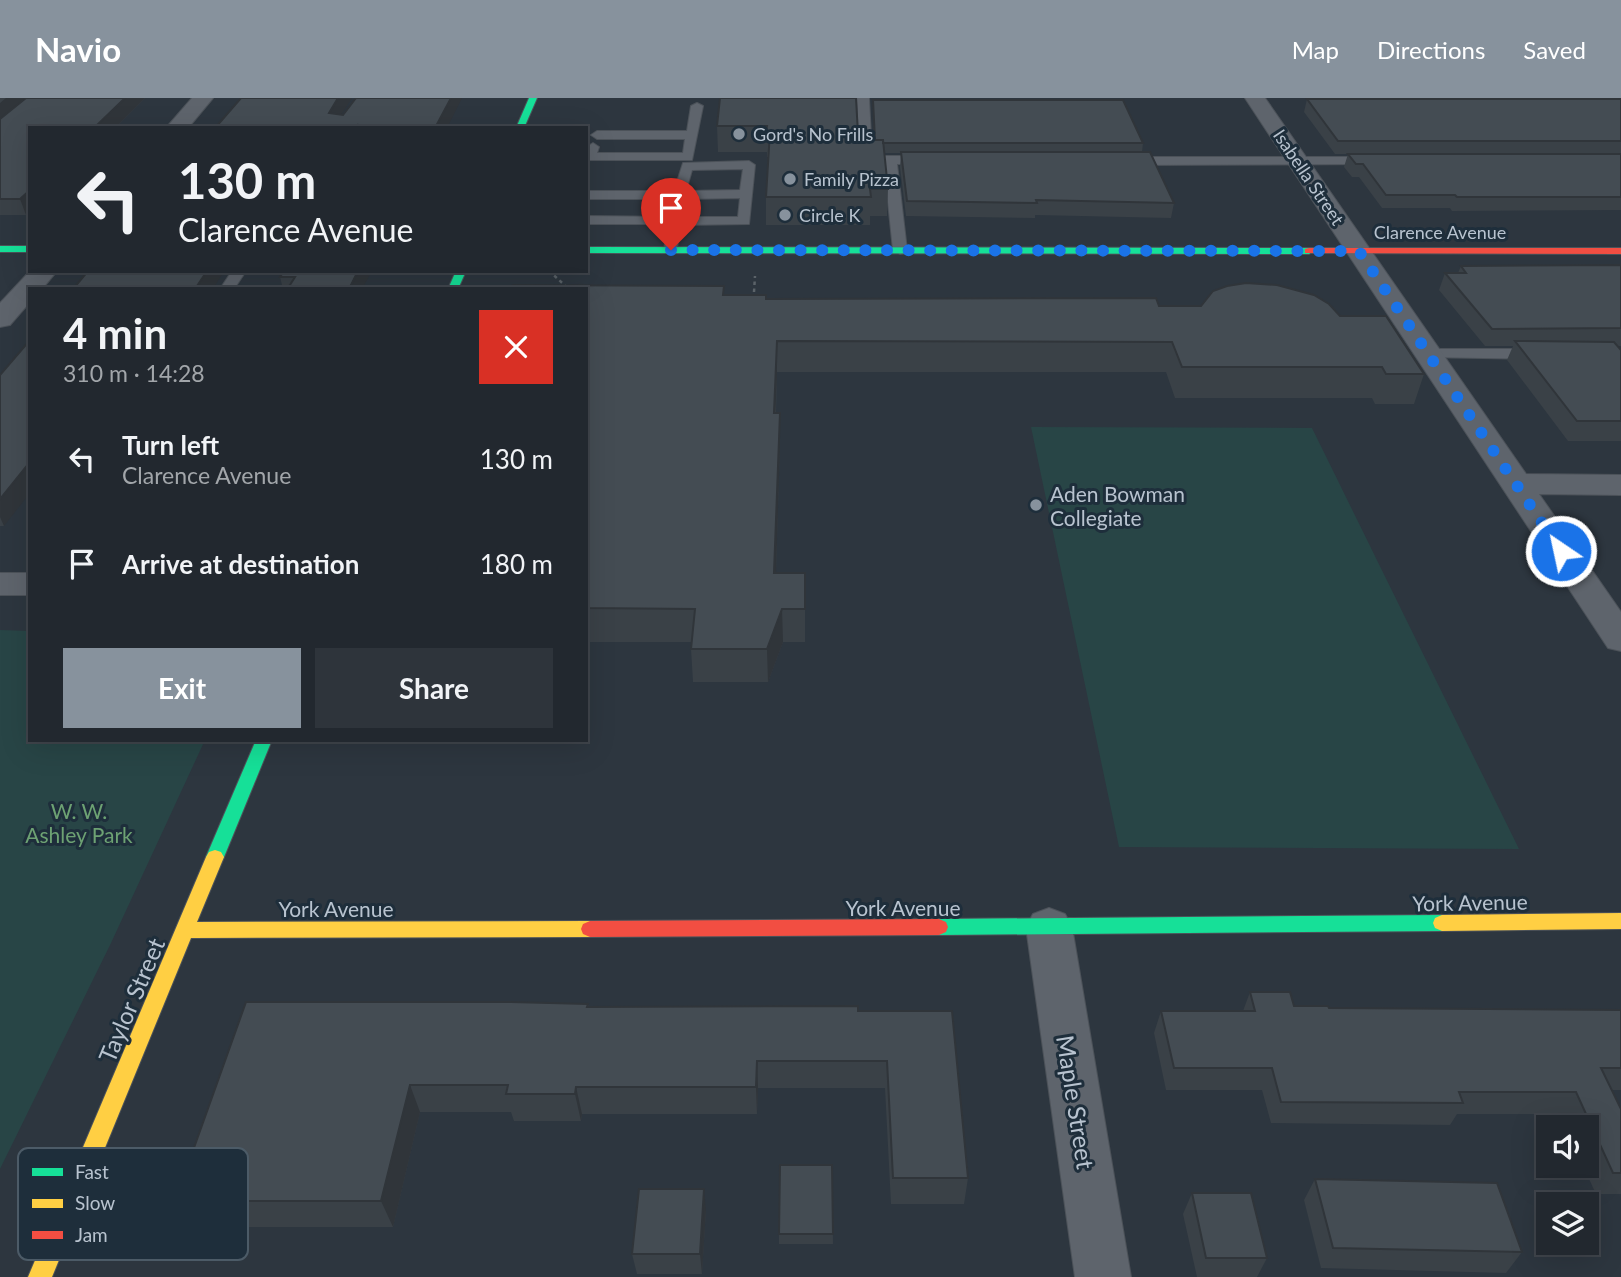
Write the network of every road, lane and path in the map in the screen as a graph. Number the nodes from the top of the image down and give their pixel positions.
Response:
1 (204, 98) edge
2 (533, 98) edge
3 (863, 98) edge
4 (1255, 98) edge
5 (697, 106) dead end
6 (178, 126) edge
7 (521, 126) edge
8 (692, 135) junction
9 (890, 160) junction
10 (945, 160) edge
11 (687, 161) junction
12 (1110, 161) edge
13 (1299, 161) junction
14 (1390, 161) edge
15 (747, 194) junction
16 (588, 195) edge
17 (679, 195) junction
18 (588, 220) edge
19 (676, 221) junction
20 (0, 249) edge
21 (28, 249) edge
22 (588, 250) edge
23 (671, 250) junction
24 (900, 250) junction
25 (1359, 251) junction
26 (1621, 251) edge
27 (42, 273) edge
28 (551, 273) edge
29 (755, 275) dead end
30 (29, 287) edge
31 (567, 287) edge
32 (28, 288) edge
33 (754, 310) edge
34 (0, 319) edge
35 (1428, 354) junction
36 (1556, 354) edge
37 (1516, 484) junction
38 (1621, 485) edge
39 (1621, 639) edge
40 (263, 742) edge
41 (1621, 921) edge
42 (1049, 927) junction
43 (184, 930) junction
44 (94, 1148) edge
45 (47, 1260) edge
46 (40, 1277) edge
47 (1103, 1277) edge

1 - 6 street
2 - 7 main road
3 - 9 lane
4 - 13 street, Isabella Street
5 - 8 lane
8 - 11 lane
8 - 11 lane
9 - 10 lane
9 - 24 lane
11 - 15 lane
11 - 17 lane
12 - 13 lane
13 - 14 lane
13 - 25 street, Isabella Street
15 - 17 lane
15 - 19 lane
16 - 17 lane
17 - 19 lane
18 - 19 lane
19 - 23 lane
20 - 21 main road
22 - 23 main road, Clarence Avenue
23 - 24 main road, Clarence Avenue
24 - 25 main road, Clarence Avenue
25 - 26 main road, Clarence Avenue
25 - 35 street, Isabella Street
27 - 30 street
28 - 31 path
29 - 33 path
32 - 34 street
35 - 36 lane
35 - 37 street, Isabella Street
37 - 38 street
37 - 39 street, Isabella Street
40 - 43 main road, Taylor Street
41 - 42 main road, York Avenue
42 - 43 main road, York Avenue
42 - 47 street, Maple Street
43 - 44 main road, Taylor Street
45 - 46 main road, Taylor Street

